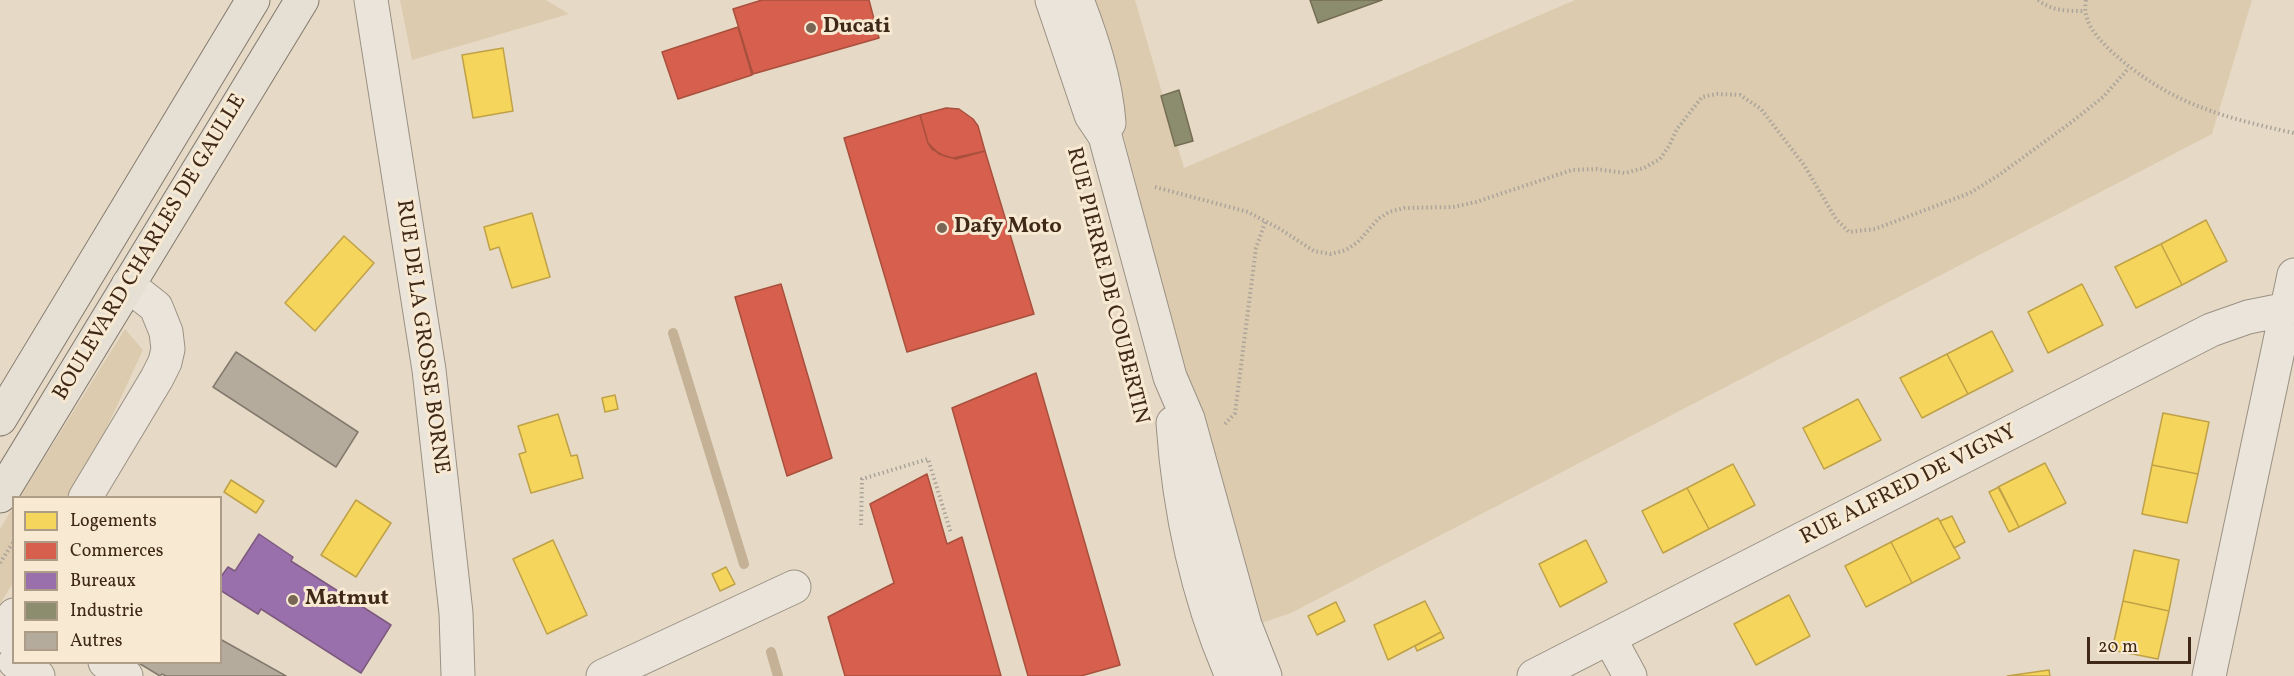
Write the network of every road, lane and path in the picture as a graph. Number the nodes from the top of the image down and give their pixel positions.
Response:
1 (254, 0) edge
2 (302, 0) edge
3 (371, 0) edge
4 (1052, 0) edge
5 (1077, 0) edge
6 (2038, 0) edge
7 (2086, 0) edge
8 (2084, 11) junction
9 (2129, 68) junction
10 (2294, 133) edge
11 (1105, 136) junction
12 (1155, 187) dead end
13 (1266, 220) junction
14 (2294, 275) edge
15 (128, 285) junction
16 (2288, 309) junction
17 (1170, 377) junction
18 (1137, 392) dead end
19 (1141, 414) dead end
20 (0, 418) edge
21 (1222, 427) dead end
22 (0, 496) edge
23 (86, 496) edge
24 (861, 525) dead end
25 (951, 533) dead end
26 (12, 544) edge
27 (0, 563) edge
28 (794, 587) dead end
29 (12, 618) edge
30 (0, 636) edge
31 (1610, 639) junction
32 (17, 664) edge
33 (107, 664) edge
34 (38, 676) edge
35 (126, 676) edge
36 (458, 676) edge
37 (603, 676) edge
38 (1232, 676) edge
39 (1265, 676) edge
40 (1534, 676) edge
41 (1630, 676) edge
42 (2209, 676) edge

1 - 20 main road, BOULEVARD CHARLES DE GAULLE
2 - 15 main road, BOULEVARD CHARLES DE GAULLE
3 - 36 street, RUE DE LA GROSSE BORNE
4 - 11 street, RUE PIERRE DE COUBERTIN
5 - 11 street, RUE PIERRE DE COUBERTIN
6 - 8 path
7 - 8 path
8 - 9 path
9 - 10 path
9 - 13 path
11 - 17 street, RUE PIERRE DE COUBERTIN
12 - 13 path
13 - 21 path
14 - 16 street
15 - 22 main road, BOULEVARD CHARLES DE GAULLE
15 - 23 street
16 - 31 street, RUE ALFRED DE VIGNY
16 - 42 street
17 - 38 street, RUE PIERRE DE COUBERTIN
17 - 39 street, RUE PIERRE DE COUBERTIN
18 - 19 path, RUE PIERRE DE COUBERTIN
24 - 25 path
26 - 27 path
28 - 37 street
29 - 30 street
31 - 40 street, RUE ALFRED DE VIGNY
31 - 41 street
32 - 34 street
33 - 35 street

